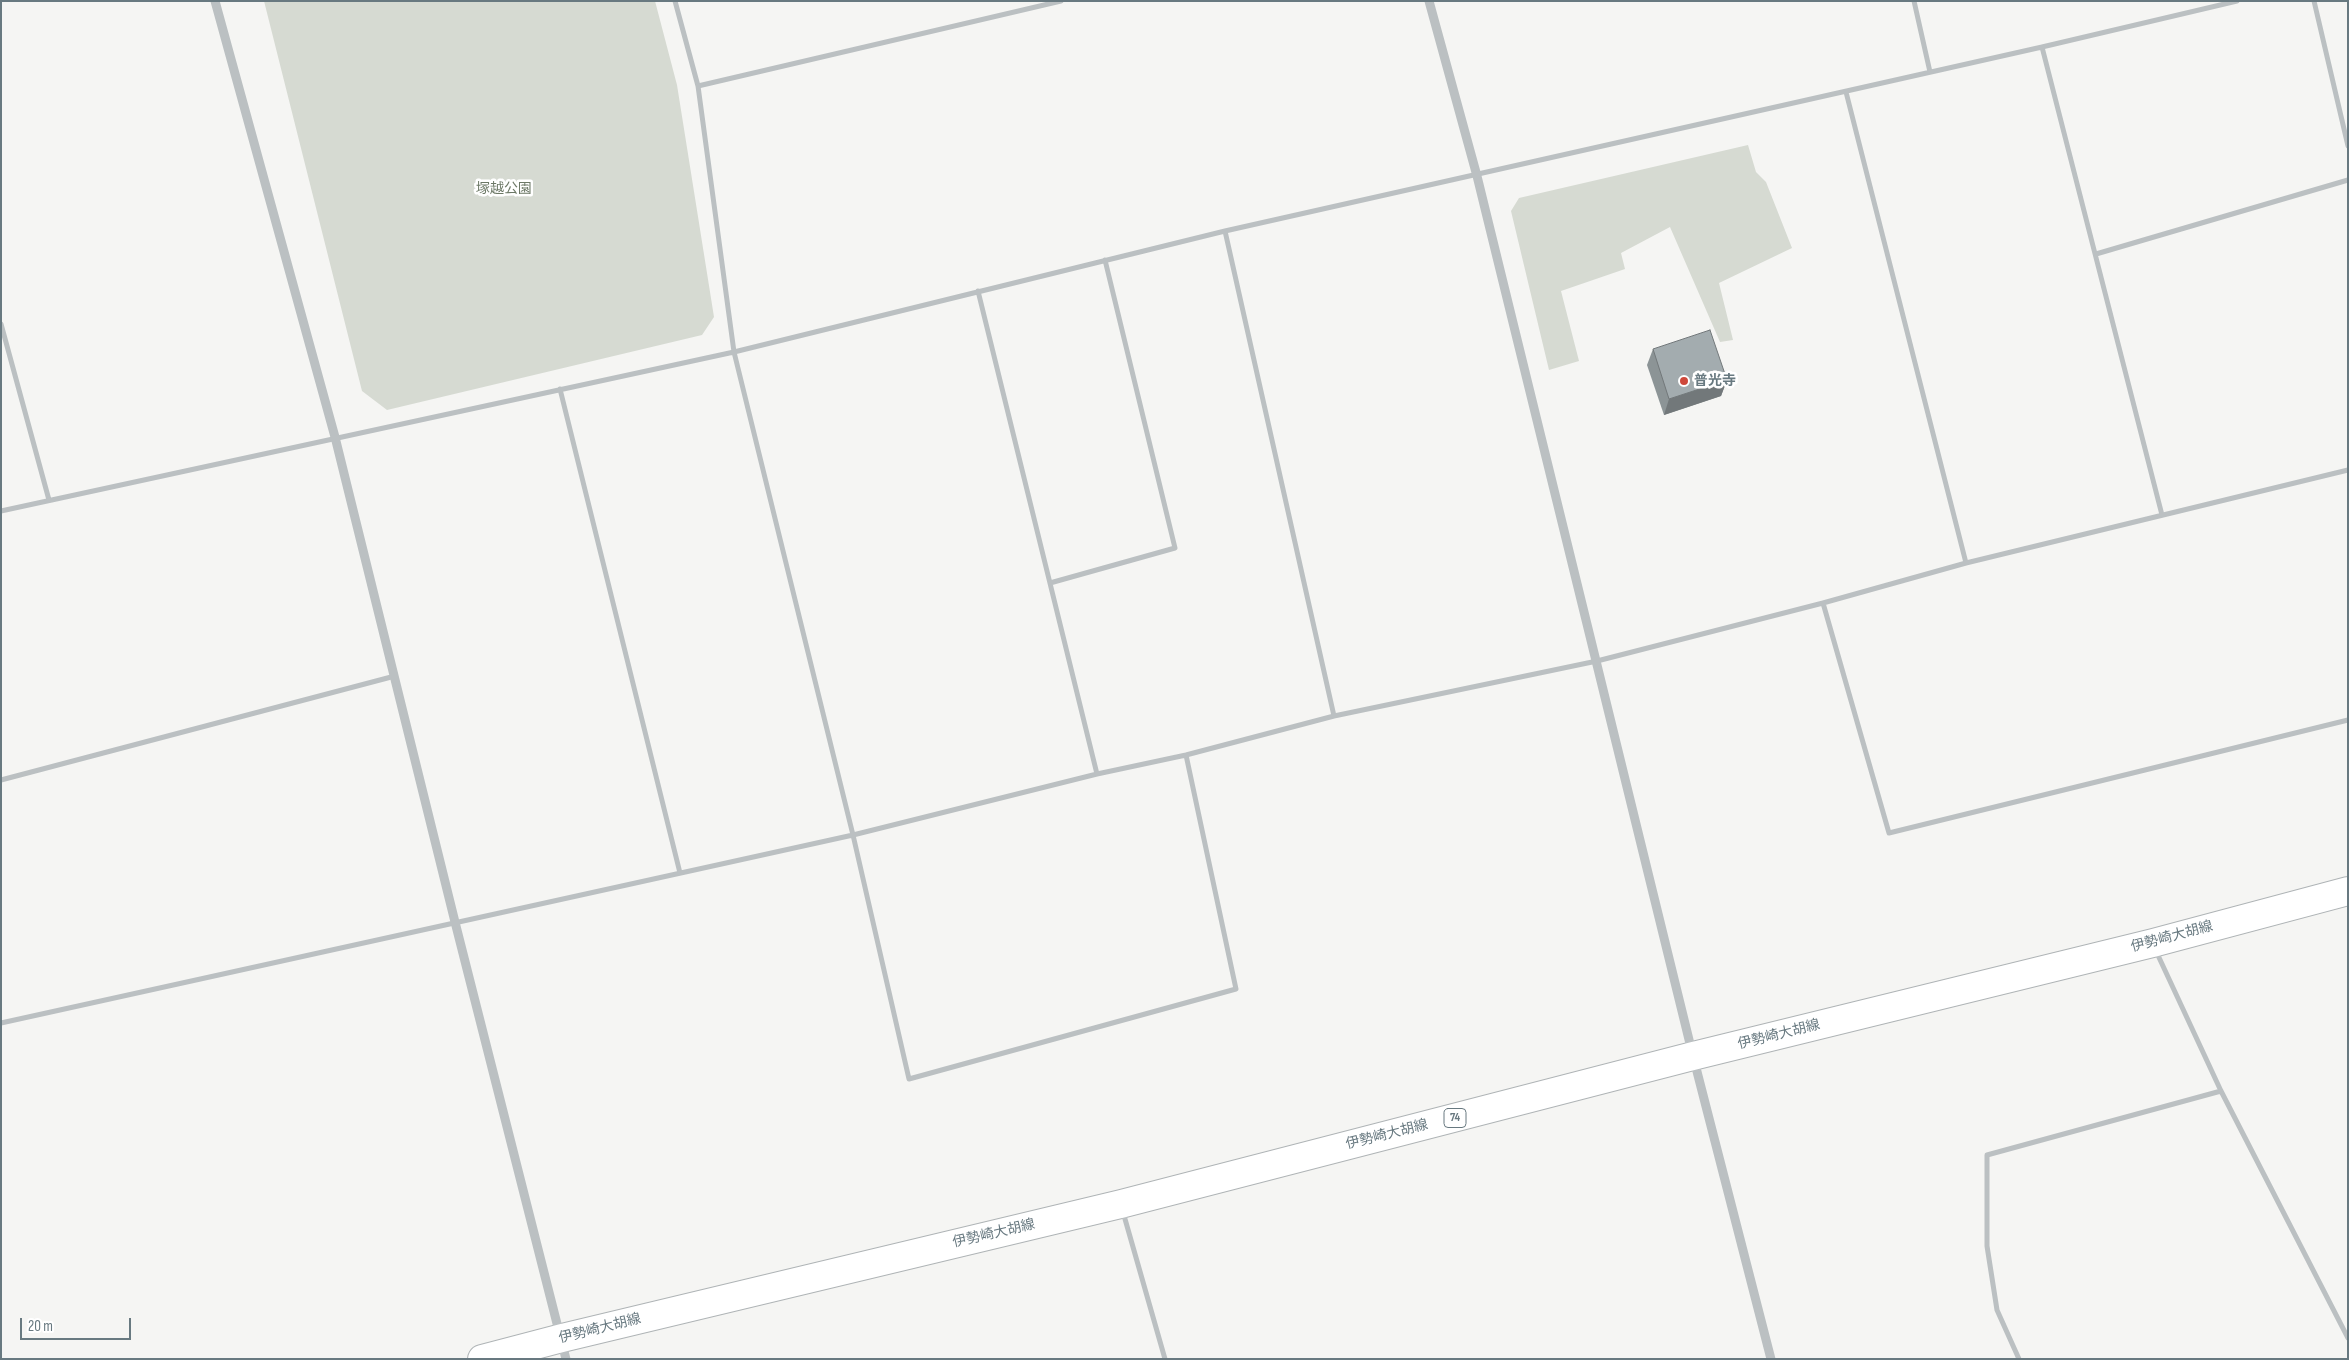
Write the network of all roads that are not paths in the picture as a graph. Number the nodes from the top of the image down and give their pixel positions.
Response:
1 (215, 1) edge
2 (675, 1) edge
3 (1061, 1) edge
4 (1429, 1) edge
5 (1914, 1) edge
6 (2237, 1) edge
7 (2314, 1) edge
8 (2042, 47) junction
9 (1930, 72) junction
10 (698, 86) junction
11 (1846, 92) junction
12 (2348, 146) edge
13 (1477, 176) junction
14 (2348, 180) edge
15 (1225, 231) junction
16 (2096, 254) junction
17 (1104, 260) junction
18 (978, 291) junction
19 (1, 324) edge
20 (734, 352) junction
21 (560, 389) junction
22 (335, 437) junction
23 (2348, 470) edge
24 (49, 500) junction
25 (1, 511) edge
26 (2162, 515) junction
27 (1966, 563) junction
28 (1050, 583) junction
29 (1823, 603) junction
30 (1597, 661) junction
31 (395, 676) junction
32 (1334, 716) junction
33 (2348, 720) edge
34 (1186, 754) junction
35 (1097, 774) junction
36 (1, 780) edge
37 (853, 835) junction
38 (680, 873) junction
39 (2348, 891) edge
40 (455, 922) junction
41 (2153, 943) junction
42 (1, 1023) edge
43 (1693, 1056) junction
44 (2221, 1091) junction
45 (1121, 1204) junction
46 (2348, 1338) edge
47 (564, 1348) edge
48 (482, 1359) edge
49 (1165, 1359) edge
50 (1771, 1359) edge
51 (2019, 1359) edge

1 - 22 street
2 - 10 street
3 - 10 street
4 - 13 street
5 - 9 street
6 - 8 street
7 - 12 street
8 - 9 street
8 - 16 street
9 - 11 street
10 - 20 street
11 - 13 street
11 - 27 street
13 - 15 street
13 - 30 street
14 - 16 street
15 - 17 street
15 - 32 street
16 - 26 street
17 - 18 street
17 - 28 street
18 - 20 street
18 - 28 street
19 - 24 street
20 - 21 street
20 - 37 street
21 - 22 street
21 - 38 street
22 - 24 street
22 - 31 street
23 - 26 street
24 - 25 street
26 - 27 street
27 - 29 street
28 - 35 street
29 - 30 street
29 - 33 street
30 - 32 street
30 - 43 street
31 - 36 street
31 - 40 street
32 - 34 street
34 - 35 street
34 - 37 street
35 - 37 street
37 - 38 street
38 - 40 street
39 - 41 main road, 伊勢崎大胡線 / 74
40 - 42 street
40 - 47 street
41 - 43 main road, 伊勢崎大胡線 / 74
41 - 44 street
43 - 45 main road, 伊勢崎大胡線 / 74
43 - 50 street
44 - 46 street
44 - 51 street
45 - 47 main road, 伊勢崎大胡線 / 74
45 - 49 street
47 - 48 main road, 伊勢崎大胡線 / 74

